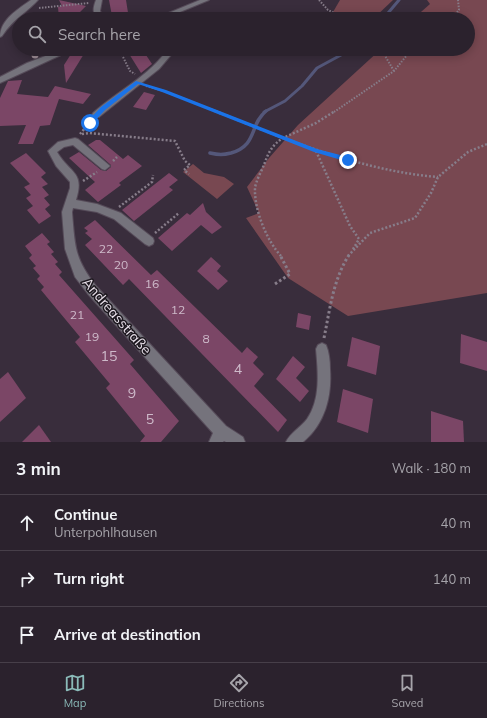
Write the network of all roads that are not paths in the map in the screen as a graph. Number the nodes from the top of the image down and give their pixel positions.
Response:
1 (35, 0) edge
2 (206, 0) edge
3 (98, 2) edge
4 (20, 12) edge
5 (96, 12) edge
6 (176, 12) edge
7 (12, 19) edge
8 (0, 35) edge
9 (51, 56) edge
10 (168, 56) edge
11 (0, 80) edge
12 (96, 115) road end
13 (105, 166) dead end
14 (69, 203) junction
15 (149, 241) road end
16 (322, 349) road end
17 (218, 437) edge
18 (238, 442) edge
19 (293, 442) edge

1 - 4 street
2 - 6 street
3 - 5 street
7 - 8 street
9 - 11 street
10 - 12 street
13 - 14 street, Andreasstraße
14 - 15 street
14 - 17 street, Andreasstraße
16 - 19 street
17 - 18 street, Andreasstraße

